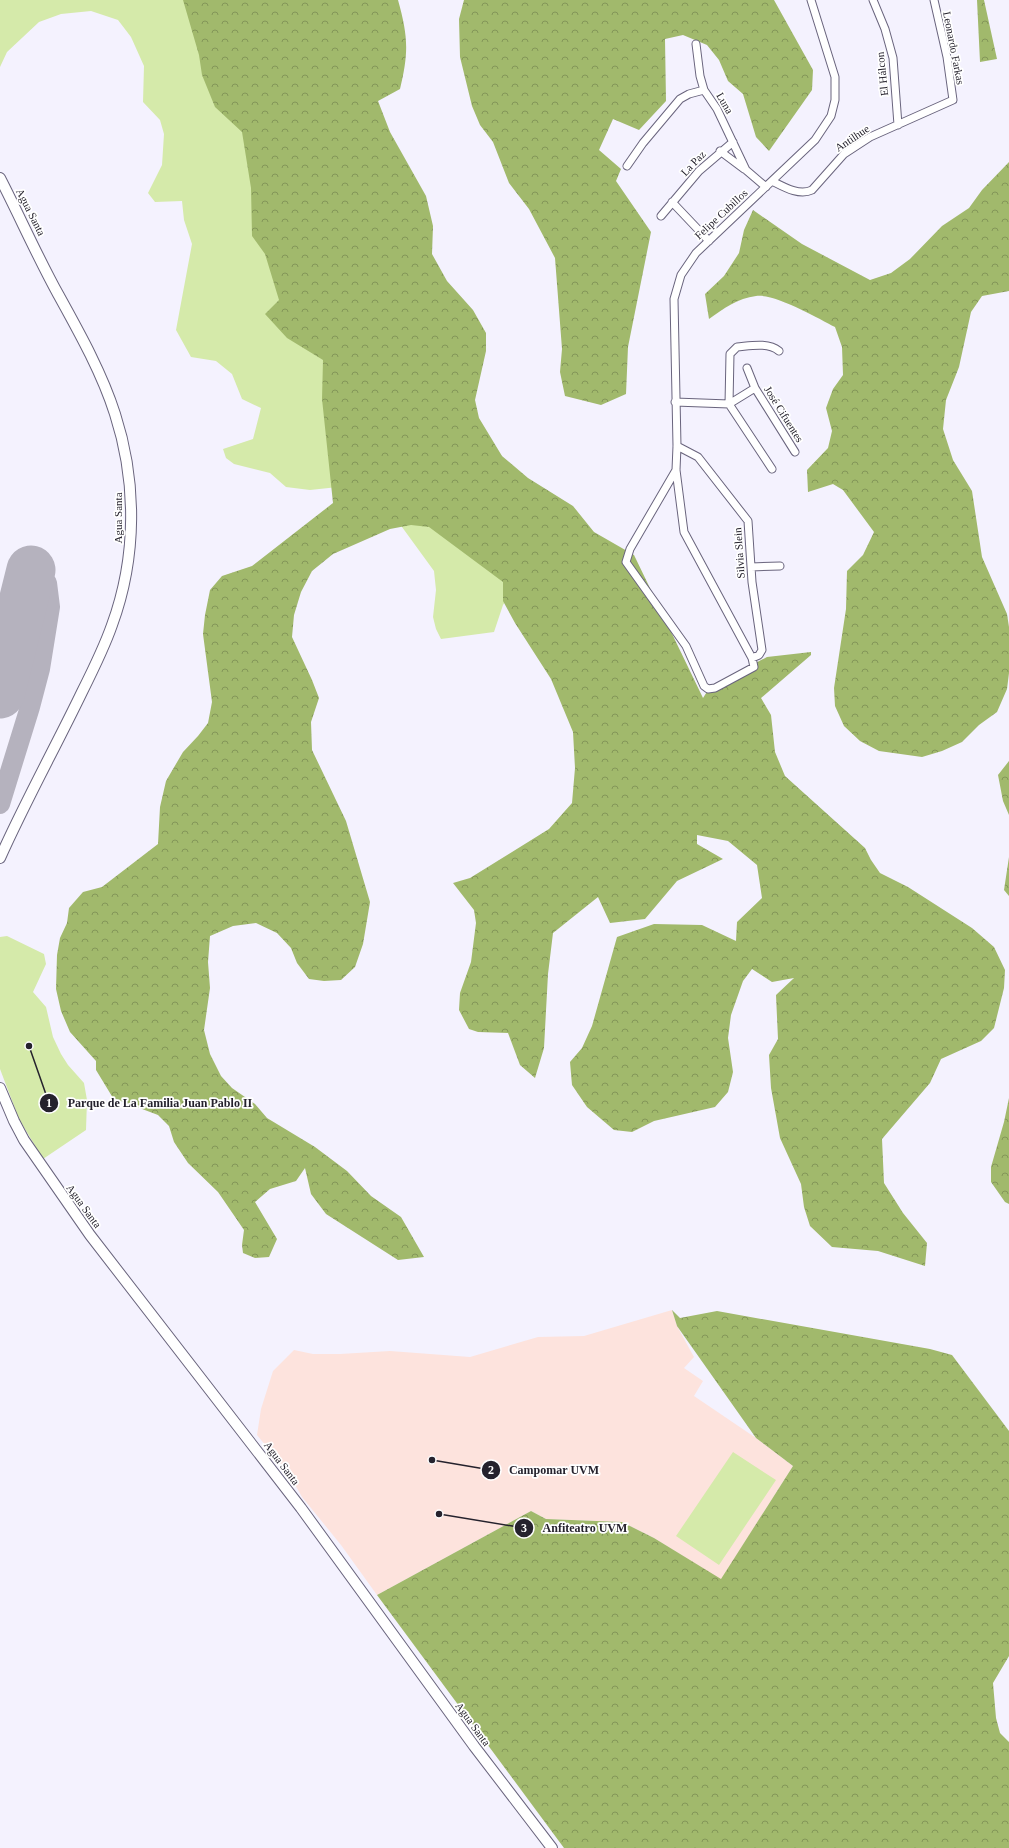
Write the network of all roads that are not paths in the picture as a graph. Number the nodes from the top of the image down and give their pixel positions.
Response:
1 (811, 0) edge
2 (875, 0) edge
3 (934, 0) edge
4 (696, 44) dead end
5 (704, 90) junction
6 (953, 100) joint
7 (898, 125) junction
8 (733, 142) junction
9 (720, 152) junction
10 (627, 166) dead end
11 (746, 170) junction
12 (0, 178) edge
13 (772, 181) junction
14 (766, 187) junction
15 (672, 202) junction
16 (661, 216) dead end
17 (710, 241) junction
18 (779, 351) dead end
19 (746, 368) dead end
20 (755, 388) junction
21 (675, 402) junction
22 (729, 404) junction
23 (677, 446) junction
24 (795, 452) dead end
25 (772, 469) dead end
26 (676, 470) junction
27 (780, 566) dead end
28 (751, 567) junction
29 (752, 658) junction
30 (0, 858) edge
31 (0, 1088) edge
32 (552, 1848) edge

1 - 13 street, Felipe Cubillos
2 - 7 street, El Hálcon
3 - 6 street, Leonardo Farkas
4 - 5 street, Luna
5 - 8 street, Luna
5 - 10 street
6 - 7 street, Antilhue
7 - 13 street, Antilhue
8 - 9 street, La Paz
8 - 11 street, Luna
9 - 11 street, Luna
9 - 15 street, La Paz
11 - 14 street, Luna
12 - 30 main road, Agua Santa
13 - 14 street, Felipe Cubillos
14 - 17 street, Felipe Cubillos
15 - 16 street, La Paz
15 - 17 street
17 - 21 street, Felipe Cubillos
18 - 22 street
19 - 20 street, José Cifuentes
20 - 22 street, José Cifuentes
20 - 24 street, José Cifuentes
21 - 22 street
21 - 23 street, Felipe Cubillos
22 - 25 street
23 - 26 street, Felipe Cubillos
23 - 28 street, Silvia Slein
26 - 29 street, Felipe Cubillos
26 - 29 street
27 - 28 street
28 - 29 street, Silvia Slein
31 - 32 main road, Agua Santa

